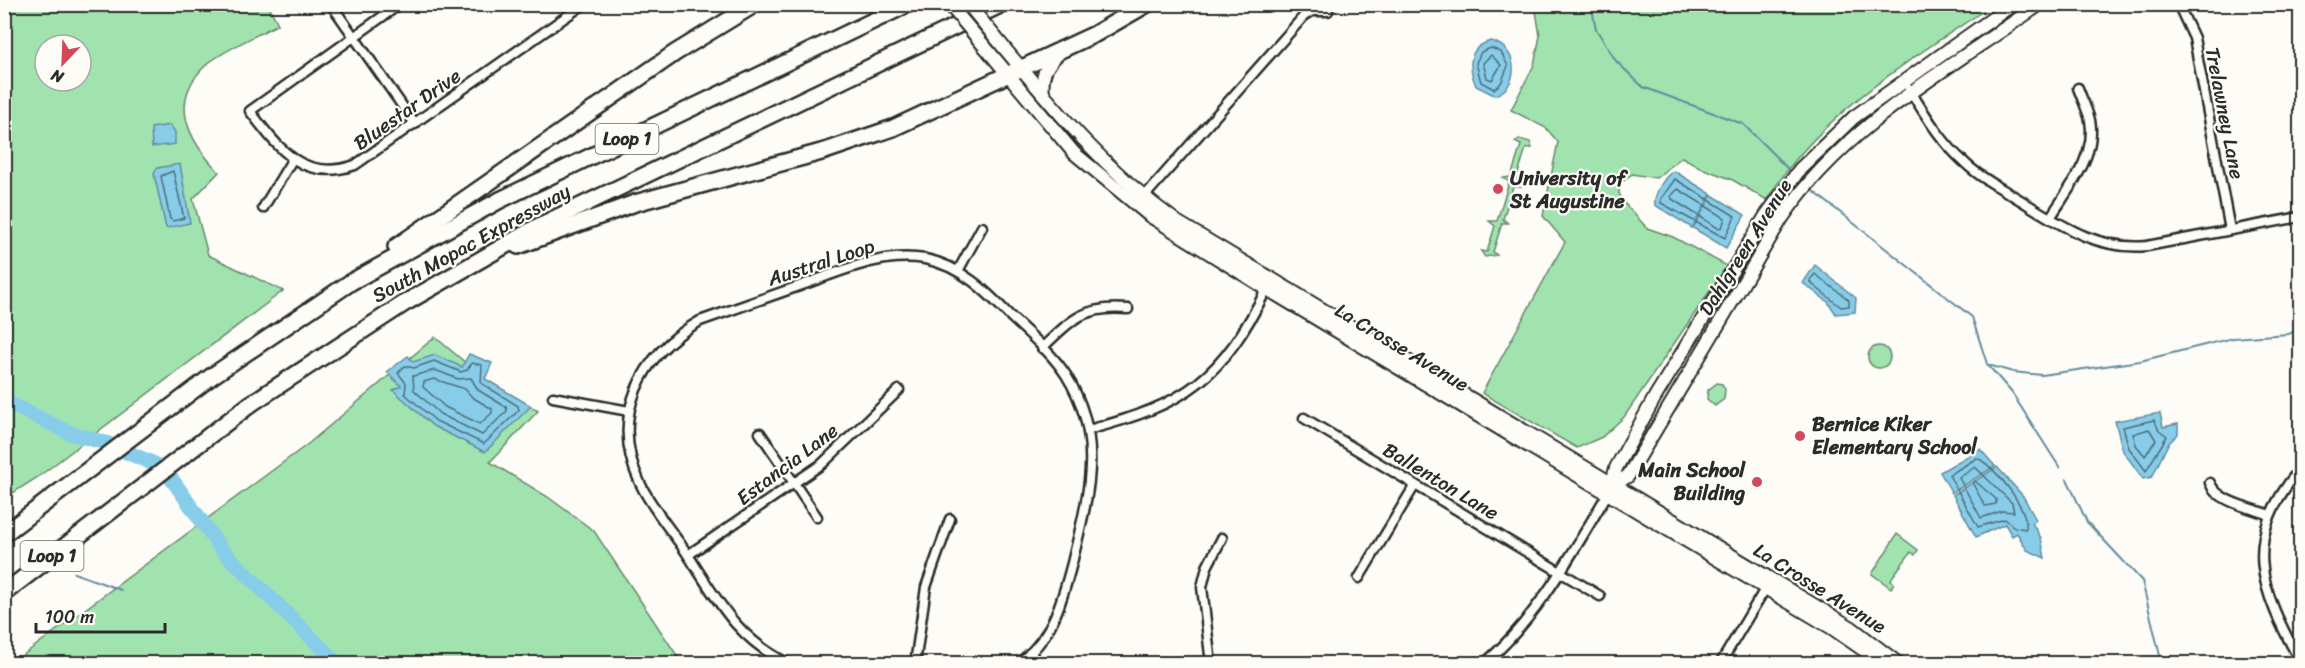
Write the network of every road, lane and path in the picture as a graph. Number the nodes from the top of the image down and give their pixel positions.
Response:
1 (331, 4) edge
2 (400, 4) edge
3 (584, 4) edge
4 (755, 4) edge
5 (908, 4) edge
6 (949, 4) edge
7 (968, 4) edge
8 (1002, 4) edge
9 (1147, 4) edge
10 (2013, 4) edge
11 (2040, 4) edge
12 (2178, 4) edge
13 (1328, 12) dead end
14 (354, 37) junction
15 (1064, 47) junction
16 (1013, 70) junction
17 (1903, 81) junction
18 (2078, 88) dead end
19 (1043, 94) junction
20 (1912, 94) junction
21 (415, 124) junction
22 (292, 160) junction
23 (1144, 197) junction
24 (263, 208) dead end
25 (2301, 217) edge
26 (2050, 218) junction
27 (982, 227) dead end
28 (2230, 230) junction
29 (476, 262) junction
30 (958, 271) junction
31 (351, 282) junction
32 (1269, 285) junction
33 (1128, 309) dead end
34 (1042, 348) junction
35 (899, 390) dead end
36 (553, 397) dead end
37 (629, 411) junction
38 (1304, 418) dead end
39 (1088, 430) junction
40 (760, 434) dead end
41 (2301, 469) edge
42 (794, 483) junction
43 (2210, 483) dead end
44 (1415, 485) junction
45 (1611, 489) junction
46 (2270, 515) junction
47 (817, 517) dead end
48 (950, 519) dead end
49 (4, 534) edge
50 (1222, 538) dead end
51 (688, 555) junction
52 (1561, 572) junction
53 (1359, 578) dead end
54 (1768, 584) junction
55 (4, 593) edge
56 (1600, 596) dead end
57 (1030, 653) junction
58 (2300, 660) edge
59 (789, 663) edge
60 (915, 663) edge
61 (1017, 663) edge
62 (1040, 663) edge
63 (1211, 663) edge
64 (1484, 663) edge
65 (1720, 663) edge
66 (1884, 663) edge
67 (1899, 663) edge

1 - 14 street
2 - 14 street
3 - 21 street, Bluestar Drive
4 - 31 highway
5 - 31 highway, South Mopac Expressway / Loop 1
6 - 16 street, La Crosse Avenue, bridge
7 - 16 street, La Crosse Avenue, bridge
8 - 29 highway, South Mopac Expressway / Loop 1
9 - 15 highway
10 - 17 street, Dahlgreen Avenue
11 - 20 street, Dahlgreen Avenue
12 - 28 street, Trelawney Lane
13 - 23 street
14 - 21 street
14 - 22 street, Bluestar Drive
15 - 16 highway
15 - 19 street
16 - 19 street, La Crosse Avenue
16 - 29 highway
16 - 32 street, La Crosse Avenue
17 - 20 street
17 - 45 street, Dahlgreen Avenue
18 - 26 street
19 - 23 street, La Crosse Avenue
20 - 26 street
20 - 45 street, Dahlgreen Avenue
21 - 22 street, Bluestar Drive
22 - 24 street
23 - 32 street, La Crosse Avenue
25 - 28 street
26 - 28 street
27 - 30 street
29 - 55 highway, South Mopac Expressway / Loop 1
30 - 34 street, Austral Loop
30 - 37 street, Austral Loop
31 - 49 highway, South Mopac Expressway / Loop 1
32 - 39 street
32 - 45 street, La Crosse Avenue
33 - 34 street
34 - 39 street, Austral Loop
35 - 42 street, Estancia Lane
36 - 37 street
37 - 51 street, Austral Loop
38 - 44 street, Ballenton Lane
39 - 57 street, Austral Loop
40 - 42 street
41 - 46 street
42 - 47 street
42 - 51 street, Estancia Lane
43 - 46 street
44 - 52 street, Ballenton Lane
44 - 53 street
45 - 52 street, Dahlgreen Avenue
45 - 54 street, La Crosse Avenue
46 - 58 street
48 - 60 street
50 - 63 street
51 - 59 street, Austral Loop
52 - 56 street, Ballenton Lane
52 - 64 street, Dahlgreen Avenue
54 - 65 street
54 - 66 street, La Crosse Avenue
54 - 67 street, La Crosse Avenue
57 - 61 street, Austral Loop
57 - 62 street

